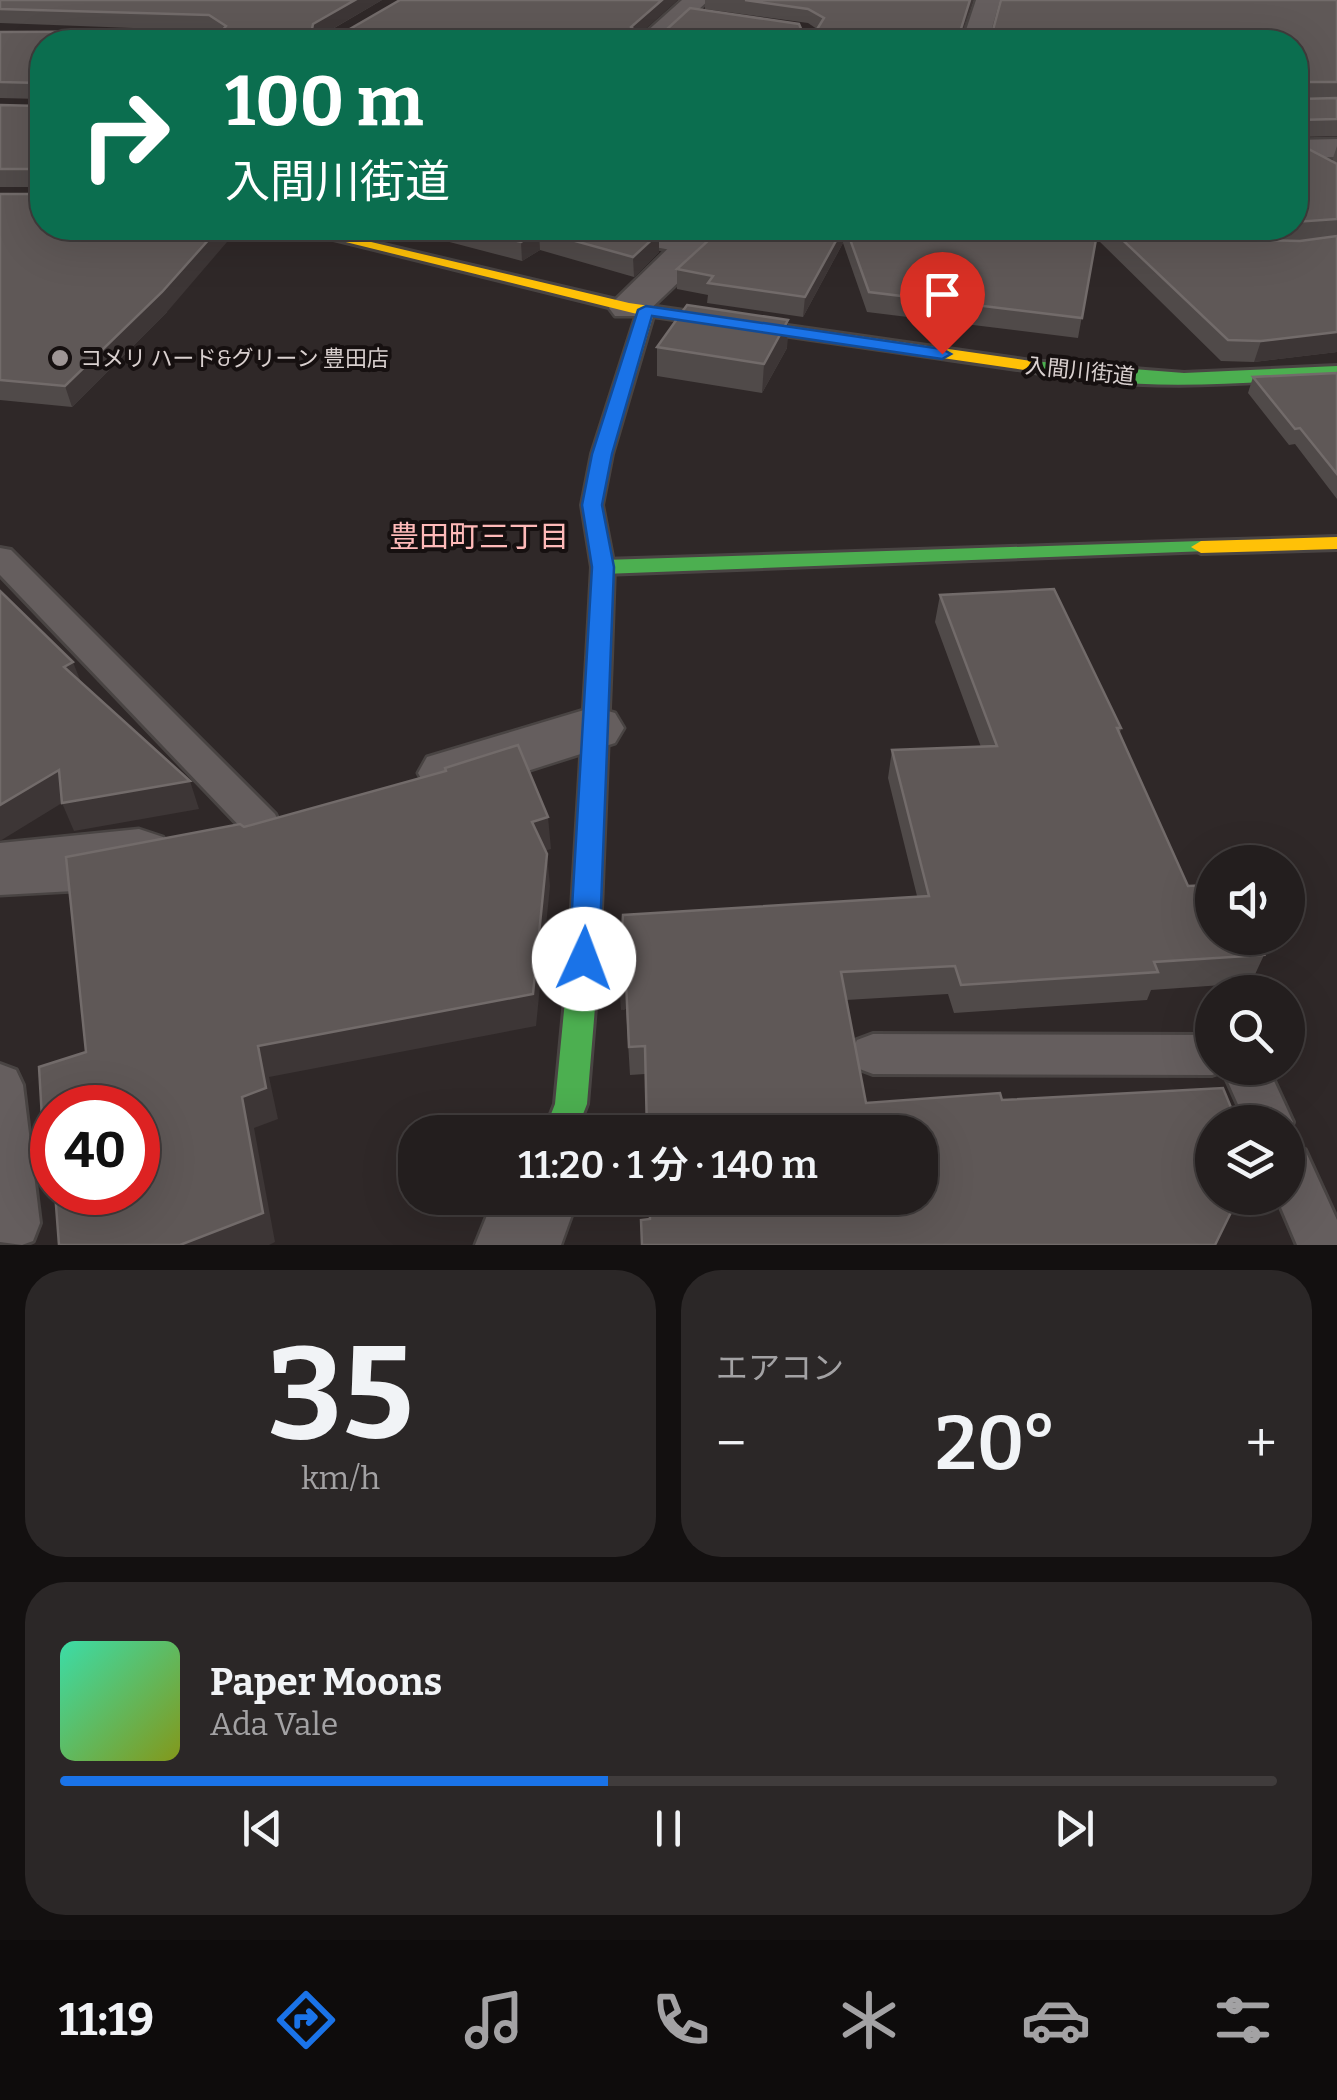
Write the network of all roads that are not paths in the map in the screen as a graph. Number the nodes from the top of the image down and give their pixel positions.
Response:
1 (988, 0) edge
2 (690, 7) edge
3 (662, 30) edge
4 (979, 30) edge
5 (346, 240) edge
6 (698, 240) edge
7 (638, 310) junction
8 (1337, 371) edge
9 (1337, 543) edge
10 (0, 557) edge
11 (603, 567) junction
12 (594, 728) junction
13 (398, 789) edge
14 (287, 818) joint
15 (0, 869) edge
16 (872, 1054) dead end
17 (1195, 1055) edge
18 (0, 1084) edge
19 (566, 1115) edge
20 (1305, 1206) edge
21 (529, 1215) edge
22 (14, 1223) dead end
23 (518, 1245) edge
24 (1322, 1245) edge

1 - 4 street
2 - 3 street
5 - 7 street, 入間川街道
6 - 7 street
7 - 8 street, 入間川街道
7 - 11 street
9 - 11 street
10 - 14 lane
11 - 12 street
12 - 13 street
12 - 19 street
14 - 15 street
16 - 17 lane
18 - 22 lane
20 - 24 lane
21 - 23 street

